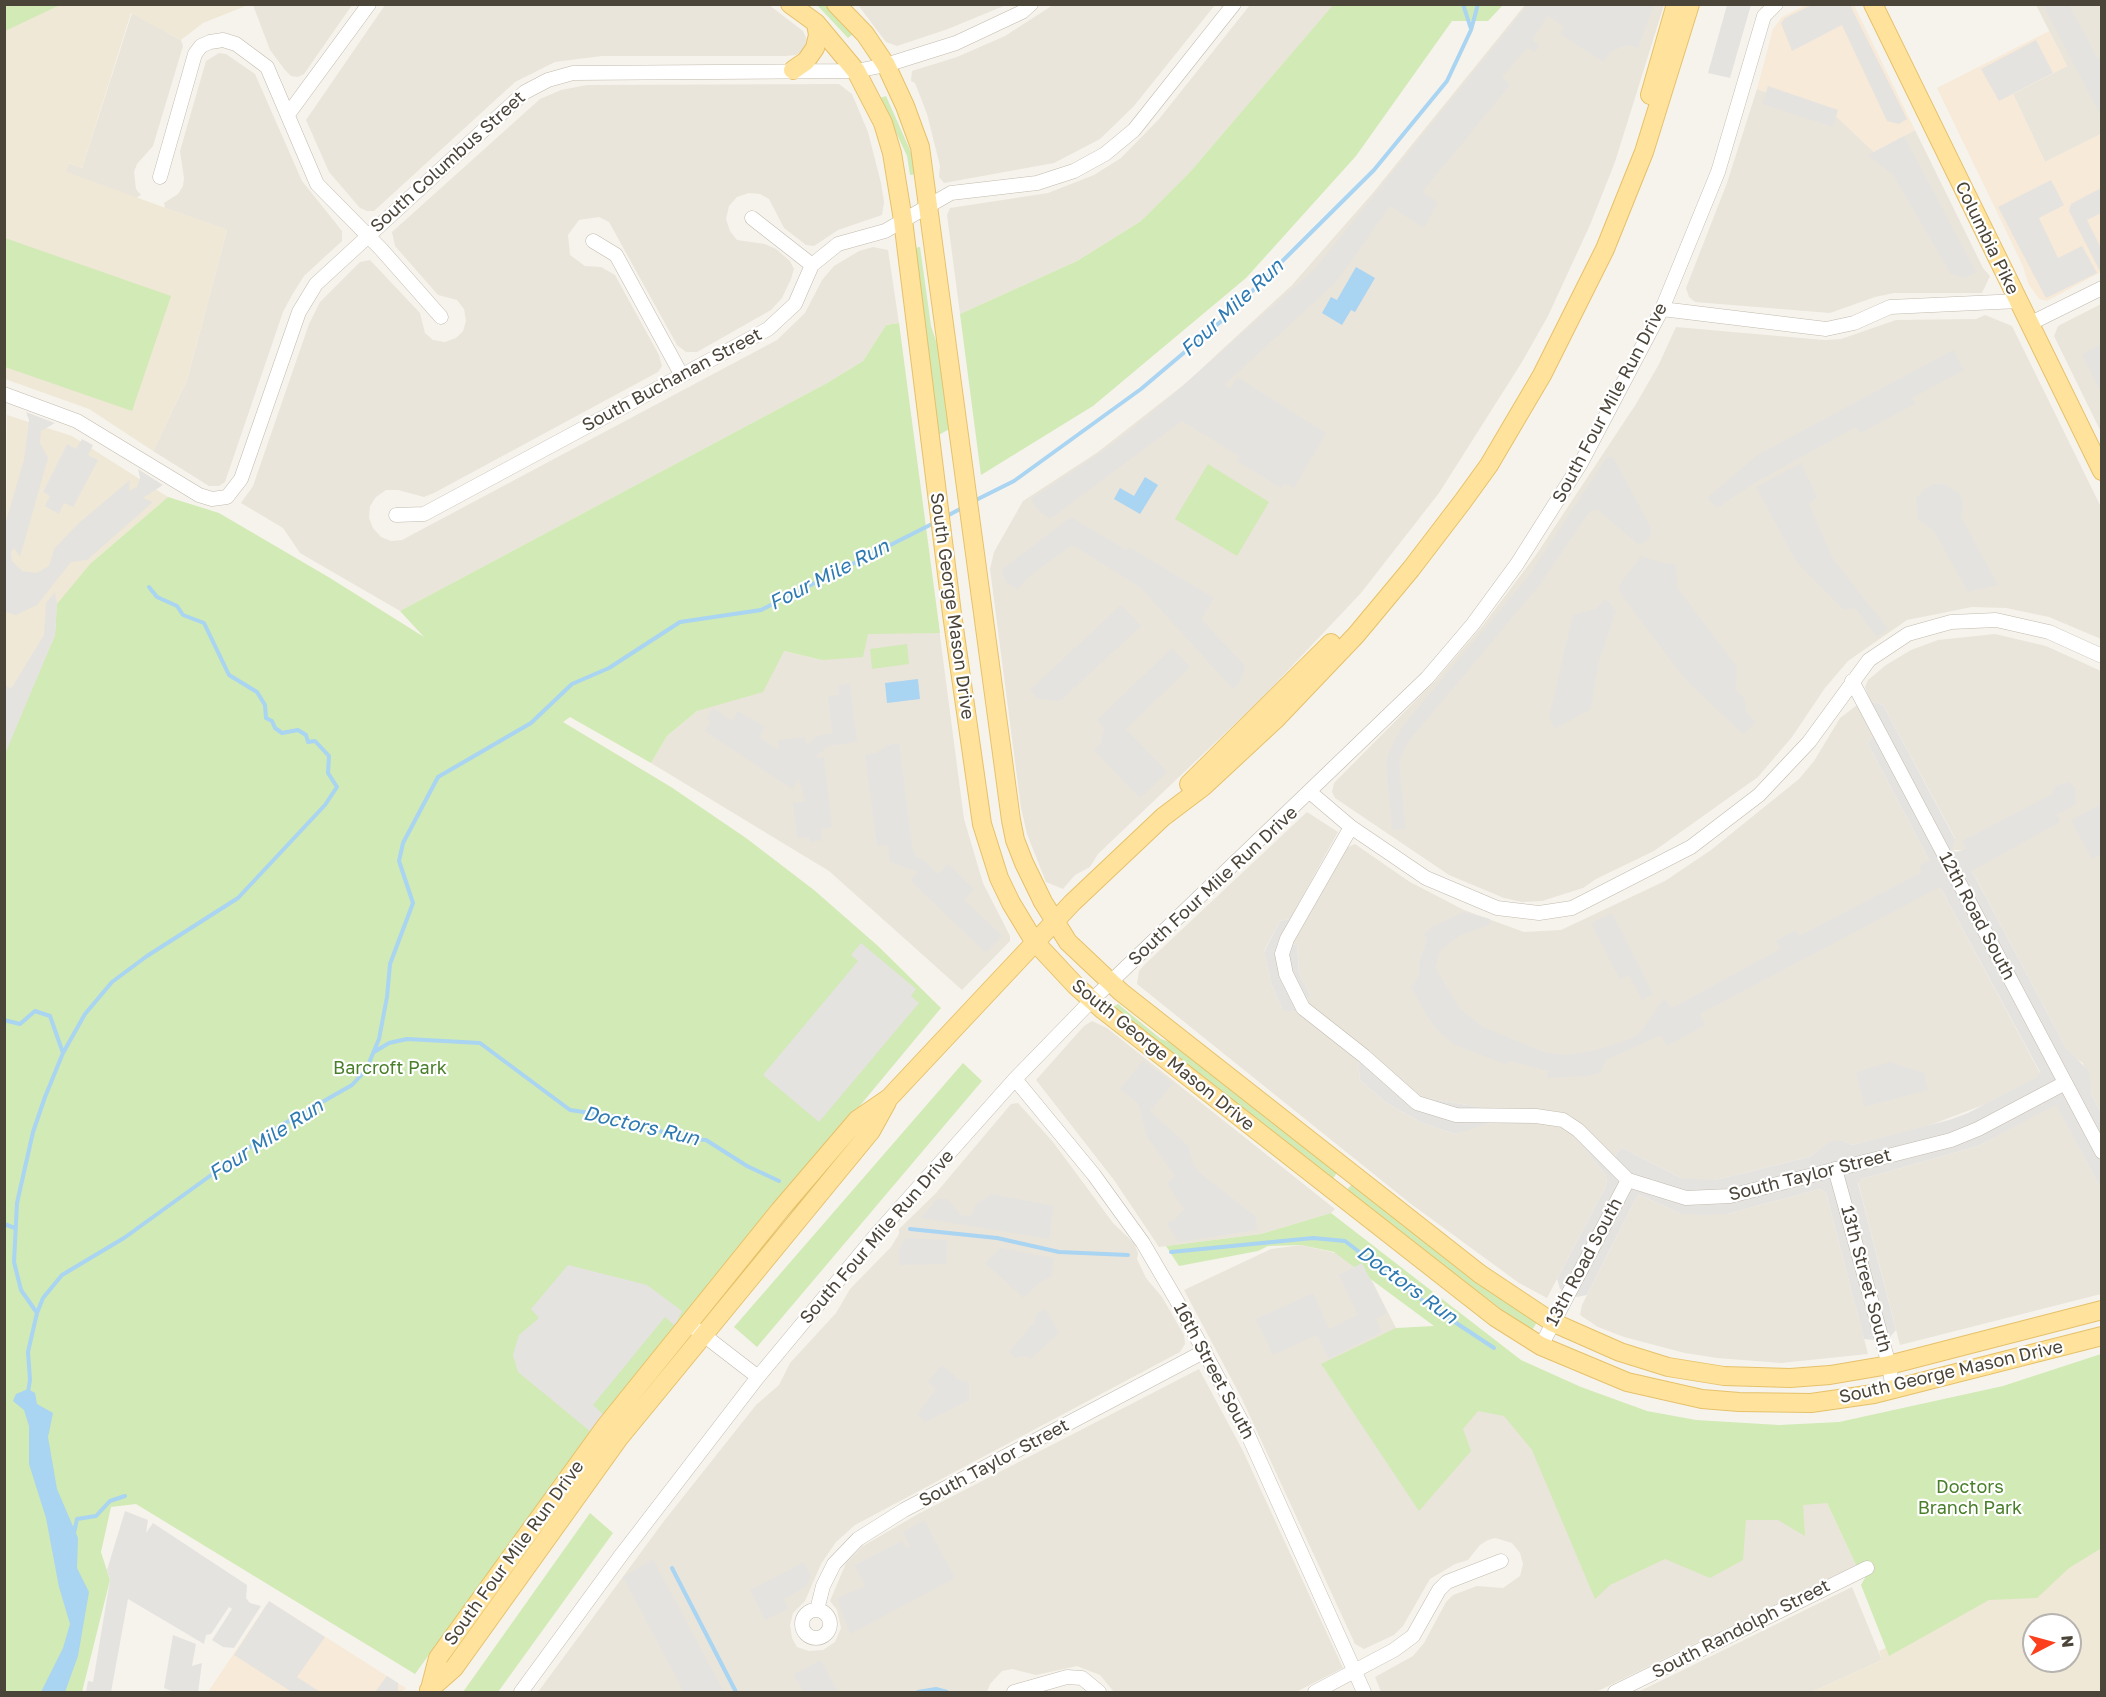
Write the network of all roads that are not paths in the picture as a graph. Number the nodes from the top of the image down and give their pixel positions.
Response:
1 (369, 4) edge
2 (790, 4) edge
3 (836, 4) edge
4 (1031, 4) edge
5 (1234, 4) edge
6 (1676, 4) edge
7 (1690, 4) edge
8 (1776, 4) edge
9 (1873, 4) edge
10 (816, 23) junction
11 (886, 65) junction
12 (793, 70) junction
13 (856, 71) junction
14 (289, 113) junction
15 (160, 177) dead end
16 (930, 204) junction
17 (752, 218) dead end
18 (903, 220) junction
19 (367, 236) junction
20 (593, 241) dead end
21 (812, 265) junction
22 (2102, 288) edge
23 (2019, 301) junction
24 (1662, 309) junction
25 (441, 317) dead end
26 (2030, 324) junction
27 (681, 374) junction
28 (4, 394) edge
29 (2102, 471) edge
30 (396, 515) dead end
31 (2102, 656) edge
32 (1852, 681) junction
33 (1311, 793) junction
34 (1163, 817) junction
35 (1351, 827) junction
36 (1054, 921) junction
37 (1034, 941) junction
38 (1110, 983) junction
39 (1091, 1001) junction
40 (1015, 1079) junction
41 (2065, 1083) junction
42 (889, 1098) junction
43 (2102, 1152) edge
44 (1835, 1169) junction
45 (1350, 1172) junction
46 (1628, 1179) junction
47 (1335, 1192) junction
48 (2102, 1310) edge
49 (1552, 1322) junction
50 (688, 1323) junction
51 (704, 1334) junction
52 (2102, 1336) edge
53 (1541, 1346) junction
54 (1204, 1351) junction
55 (1889, 1365) junction
56 (758, 1377) junction
57 (1893, 1389) junction
58 (1501, 1561) dead end
59 (1867, 1568) dead end
60 (817, 1610) dead end
61 (1354, 1672) junction
62 (429, 1691) edge
63 (521, 1692) edge
64 (1014, 1692) edge
65 (1099, 1692) edge
66 (1315, 1692) edge
67 (1364, 1692) edge
68 (1615, 1692) edge

1 - 14 street
2 - 10 main road, South George Mason Drive
3 - 11 main road, South George Mason Drive
4 - 11 street, South Columbus Street
5 - 16 street, South Buchanan Street
6 - 34 main road, South Four Mile Run Drive
7 - 34 main road, South Four Mile Run Drive
8 - 24 street, South Four Mile Run Drive
9 - 23 main road, Columbia Pike
10 - 12 main road
10 - 13 main road, South George Mason Drive
11 - 13 street, South Columbus Street
11 - 16 main road, South George Mason Drive
12 - 13 street, South Columbus Street
12 - 19 street, South Columbus Street
13 - 18 main road, South George Mason Drive
14 - 15 street
14 - 19 street
16 - 18 street, South Buchanan Street
16 - 36 main road, South George Mason Drive
17 - 21 street
18 - 21 street, South Buchanan Street
18 - 37 main road, South George Mason Drive
19 - 25 street
19 - 28 street, South Columbus Street
20 - 27 street
21 - 27 street, South Buchanan Street
22 - 26 street
23 - 24 street
23 - 26 main road, Columbia Pike
24 - 33 street, South Four Mile Run Drive
26 - 29 main road, Columbia Pike
27 - 30 street, South Buchanan Street
31 - 32 street
32 - 35 street
32 - 41 street, 12th Road South
33 - 35 street
33 - 38 street, South Four Mile Run Drive
34 - 36 main road, South Four Mile Run Drive
35 - 46 street, South Taylor Street
36 - 37 main road, South Four Mile Run Drive
36 - 38 main road, South George Mason Drive
37 - 39 main road, South George Mason Drive
37 - 42 main road, South Four Mile Run Drive
38 - 39 street, South Four Mile Run Drive
38 - 45 main road, South George Mason Drive
39 - 40 street, South Four Mile Run Drive
39 - 47 main road, South George Mason Drive
40 - 54 street, 16th Street South
40 - 56 street, South Four Mile Run Drive
41 - 43 street, 12th Road South
41 - 44 street, South Taylor Street
42 - 50 main road, South Four Mile Run Drive
42 - 51 main road, South Four Mile Run Drive
44 - 46 street, South Taylor Street
44 - 55 street, 13th Street South
45 - 47 main road
45 - 49 main road, South George Mason Drive
46 - 49 street, 13th Road South
47 - 53 main road, South George Mason Drive
48 - 55 main road, South George Mason Drive
49 - 53 street, 13th Road South
49 - 55 main road, South George Mason Drive
50 - 51 street
50 - 62 main road, South Four Mile Run Drive
51 - 56 street
51 - 62 main road, South Four Mile Run Drive
52 - 57 main road, South George Mason Drive
53 - 57 main road, South George Mason Drive
54 - 60 street, South Taylor Street
54 - 61 street, 16th Street South
55 - 57 street, 13th Street South
56 - 63 street, South Four Mile Run Drive
58 - 61 street
59 - 68 street, South Randolph Street
61 - 66 street
61 - 67 street, 16th Street South
64 - 65 street

